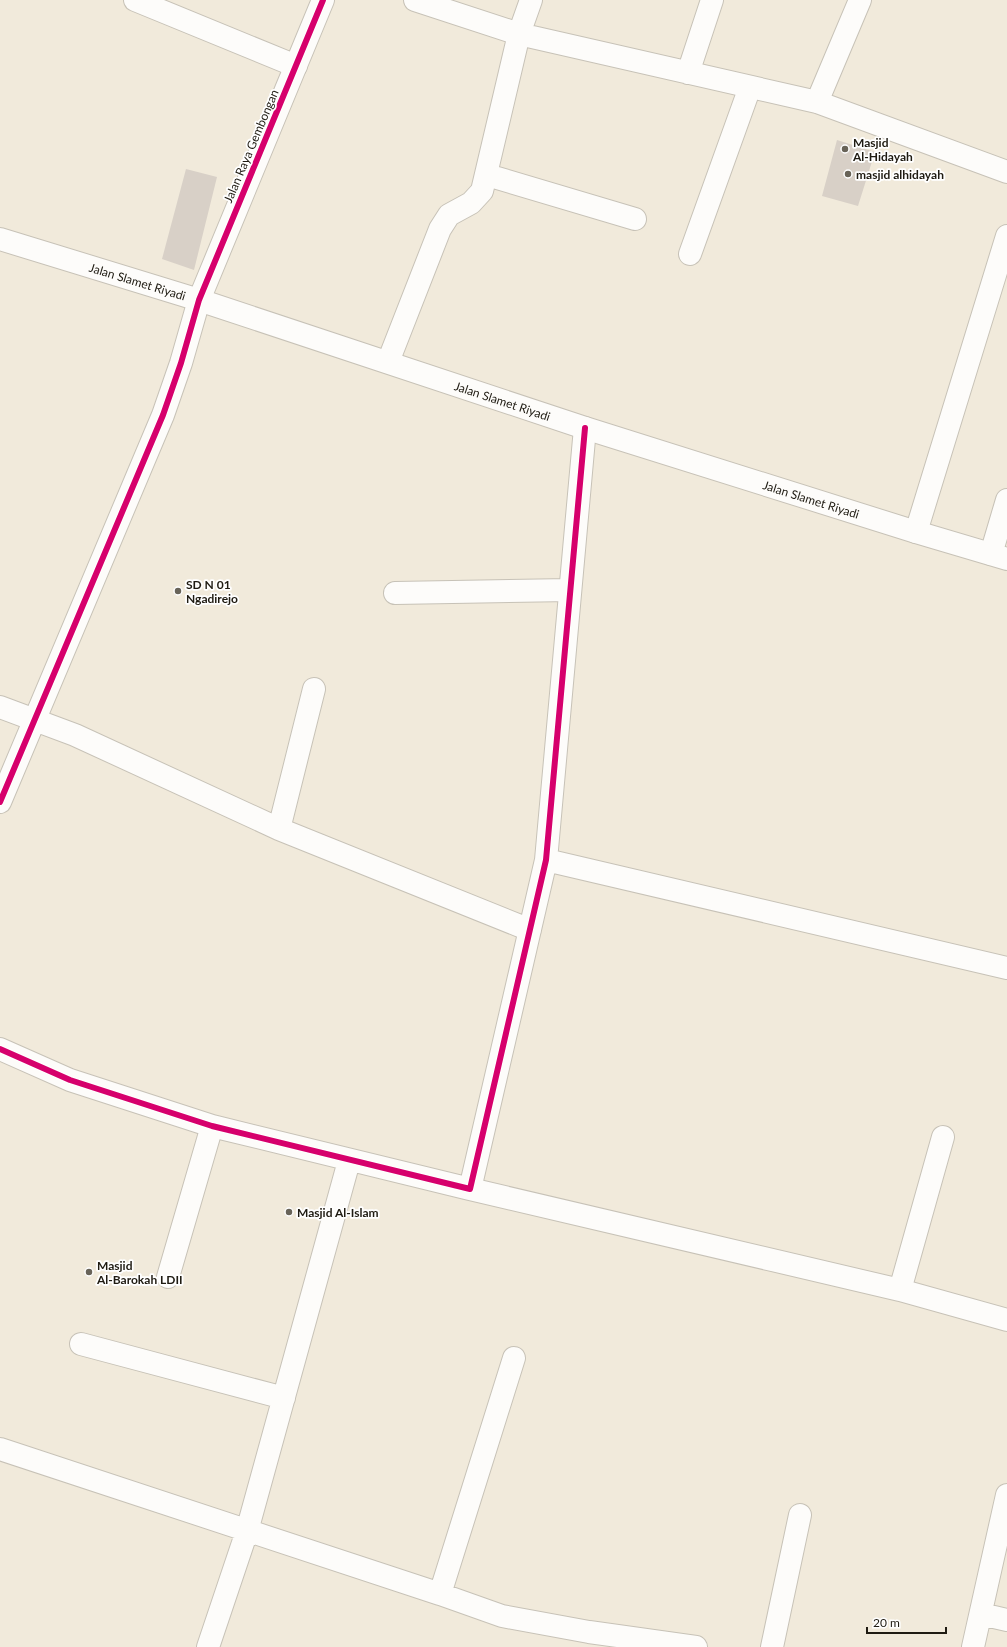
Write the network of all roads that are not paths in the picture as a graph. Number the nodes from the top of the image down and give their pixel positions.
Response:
1 (135, 0) edge
2 (323, 0) edge
3 (415, 0) edge
4 (531, 0) edge
5 (712, 0) edge
6 (860, 0) edge
7 (519, 34) junction
8 (296, 66) junction
9 (688, 73) junction
10 (750, 87) junction
11 (817, 102) junction
12 (1007, 172) edge
13 (487, 175) junction
14 (635, 219) dead end
15 (1007, 236) edge
16 (0, 239) edge
17 (690, 254) dead end
18 (199, 300) junction
19 (388, 362) junction
20 (584, 428) junction
21 (1007, 500) edge
22 (916, 532) junction
23 (999, 557) edge
24 (570, 590) junction
25 (394, 593) dead end
26 (314, 689) dead end
27 (0, 707) edge
28 (35, 719) junction
29 (0, 802) edge
30 (279, 829) junction
31 (546, 860) junction
32 (530, 930) junction
33 (1007, 968) edge
34 (0, 1049) edge
35 (212, 1126) junction
36 (943, 1137) dead end
37 (349, 1161) junction
38 (470, 1189) junction
39 (168, 1277) dead end
40 (900, 1290) junction
41 (1007, 1320) edge
42 (81, 1344) dead end
43 (514, 1358) dead end
44 (284, 1398) junction
45 (0, 1449) edge
46 (1007, 1495) edge
47 (800, 1515) dead end
48 (247, 1531) junction
49 (440, 1594) junction
50 (981, 1614) junction
51 (1007, 1620) edge
52 (208, 1647) edge
53 (696, 1647) edge
54 (772, 1647) edge
55 (973, 1647) edge

1 - 8 street
2 - 8 street, Jalan Raya Gembongan
3 - 7 street
4 - 7 street
5 - 9 street
6 - 11 street
7 - 9 street
7 - 13 street
8 - 18 street, Jalan Raya Gembongan
9 - 10 street
10 - 11 street
10 - 17 street
11 - 12 street
13 - 14 street
13 - 19 street
15 - 22 street
16 - 18 street, Jalan Slamet Riyadi
18 - 19 street, Jalan Slamet Riyadi
18 - 28 street, Jalan Raya Gembongan
19 - 20 street, Jalan Slamet Riyadi
20 - 22 street, Jalan Slamet Riyadi
20 - 24 street
21 - 23 street
22 - 23 street, Jalan Slamet Riyadi
24 - 25 street
24 - 31 street
26 - 30 street
27 - 28 street
28 - 29 street, Jalan Raya Gembongan
28 - 30 street
30 - 32 street
31 - 32 street
31 - 33 street
32 - 38 street
34 - 35 street
35 - 37 street
35 - 39 street
36 - 40 street
37 - 38 street
37 - 44 street
38 - 40 street
40 - 41 street
42 - 44 street
43 - 49 street
44 - 48 street
45 - 48 street
46 - 50 street
47 - 54 street
48 - 49 street
48 - 52 street
49 - 53 street
50 - 51 street
50 - 55 street

